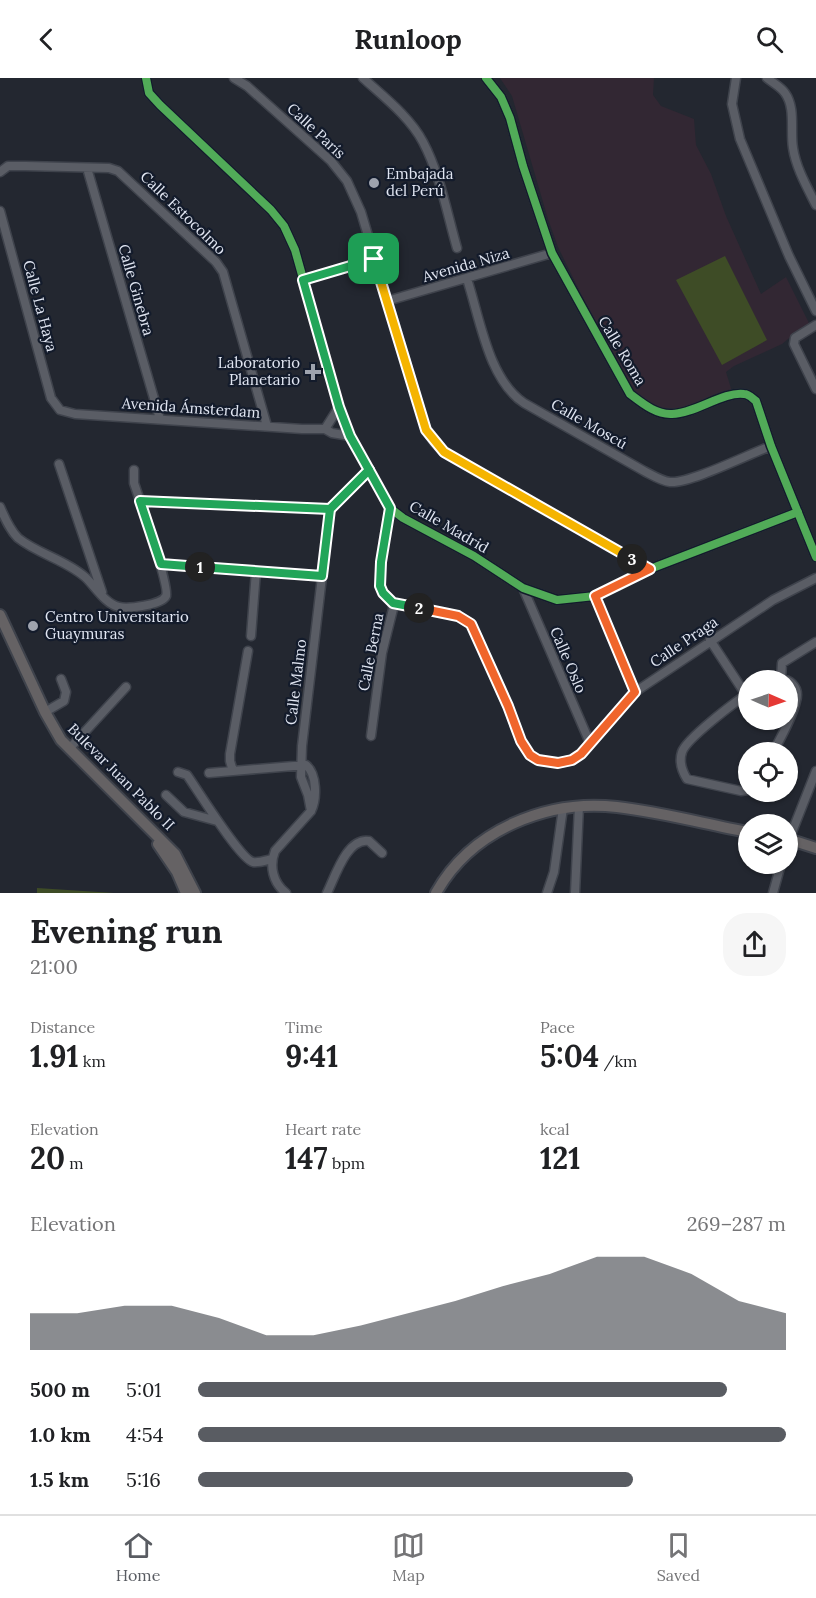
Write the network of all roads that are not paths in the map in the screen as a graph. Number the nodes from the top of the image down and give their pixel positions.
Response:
1 (146, 78) edge
2 (234, 78) edge
3 (363, 78) edge
4 (486, 78) edge
5 (767, 78) edge
6 (734, 79) edge
7 (245, 82) edge
8 (87, 168) junction
9 (0, 172) edge
10 (816, 205) edge
11 (0, 211) edge
12 (457, 248) dead end
13 (552, 253) junction
14 (374, 259) junction
15 (467, 279) junction
16 (303, 280) junction
17 (387, 301) junction
18 (816, 311) edge
19 (816, 325) edge
20 (816, 389) edge
21 (56, 407) joint
22 (339, 407) junction
23 (160, 419) junction
24 (267, 426) junction
25 (325, 429) junction
26 (350, 436) junction
27 (771, 446) junction
28 (59, 464) dead end
29 (134, 470) dead end
30 (369, 470) junction
31 (140, 501) junction
32 (0, 507) edge
33 (390, 508) junction
34 (330, 509) junction
35 (798, 512) junction
36 (816, 557) edge
37 (161, 564) junction
38 (650, 569) junction
39 (256, 571) junction
40 (322, 576) junction
41 (815, 579) edge
42 (523, 588) junction
43 (103, 595) junction
44 (595, 596) junction
45 (393, 603) junction
46 (0, 615) edge
47 (0, 631) edge
48 (251, 636) dead end
49 (710, 640) junction
50 (816, 642) edge
51 (248, 651) dead end
52 (780, 670) edge
53 (61, 679) dead end
54 (738, 681) edge
55 (126, 687) dead end
56 (635, 692) junction
57 (738, 701) edge
58 (45, 712) junction
59 (371, 736) dead end
60 (590, 743) junction
61 (69, 750) junction
62 (301, 765) junction
63 (233, 771) junction
64 (816, 771) edge
65 (178, 772) dead end
66 (209, 772) dead end
67 (738, 790) edge
68 (166, 795) dead end
69 (579, 806) junction
70 (563, 808) junction
71 (798, 815) edge
72 (218, 821) junction
73 (738, 830) edge
74 (798, 843) edge
75 (816, 848) edge
76 (382, 853) dead end
77 (272, 859) junction
78 (779, 874) edge
79 (282, 891) edge
80 (186, 893) edge
81 (195, 893) edge
82 (327, 893) edge
83 (436, 893) edge
84 (547, 893) edge
85 (575, 893) edge
86 (774, 893) edge

1 - 16 street, Calle Madrid
2 - 7 street, Calle París
3 - 12 street
4 - 13 street, Calle Roma
5 - 10 street
6 - 18 street
7 - 14 street, Calle París
8 - 9 street, Calle Estocolmo
8 - 23 street, Calle Ginebra
8 - 24 street, Calle Estocolmo
11 - 21 street, Calle La Haya
13 - 15 street, Avenida Niza
13 - 27 street, Calle Roma
14 - 16 street
14 - 17 street, Calle París
15 - 17 street, Avenida Niza
15 - 27 street, Calle Moscú
16 - 22 street, Calle Madrid
17 - 38 street, Calle París
19 - 20 street
21 - 23 street, Avenida Ámsterdam
22 - 25 street
22 - 26 street, Calle Madrid
23 - 24 street, Avenida Ámsterdam
24 - 25 street, Avenida Ámsterdam
25 - 26 street, Avenida Ámsterdam
26 - 30 street, Calle Madrid
27 - 35 street, Calle Roma
28 - 43 street
29 - 31 street
30 - 33 street, Calle Madrid
30 - 34 street
31 - 34 street
31 - 37 street
32 - 43 street
33 - 42 street, Calle Madrid
33 - 45 street, Calle Berna
34 - 40 street, Calle Malmo
35 - 36 street, Calle Roma
35 - 38 street, Calle Madrid
37 - 39 street
37 - 43 street
38 - 44 street, Calle Madrid
39 - 40 street
39 - 48 street
40 - 62 street, Calle Malmo
41 - 49 street, Calle Praga
42 - 44 street, Calle Madrid
42 - 60 street, Calle Oslo
44 - 56 street
45 - 59 street, Calle Berna
45 - 60 street, Calle Praga
46 - 58 main road, Bulevar Juan Pablo II
47 - 80 main road, Bulevar Juan Pablo II
49 - 54 street
49 - 56 street, Calle Praga
50 - 52 street
51 - 63 street
53 - 58 street
55 - 61 street
56 - 60 street, Calle Praga
57 - 67 street
58 - 61 main road, Bulevar Juan Pablo II
61 - 81 main road, Bulevar Juan Pablo II
62 - 63 street
62 - 77 street
63 - 66 street
64 - 71 street
65 - 72 street
68 - 72 street
69 - 70 main road
69 - 73 main road
69 - 85 street
70 - 83 main road
70 - 84 street
72 - 77 street
74 - 75 main road
76 - 82 street
77 - 79 street
78 - 86 street

